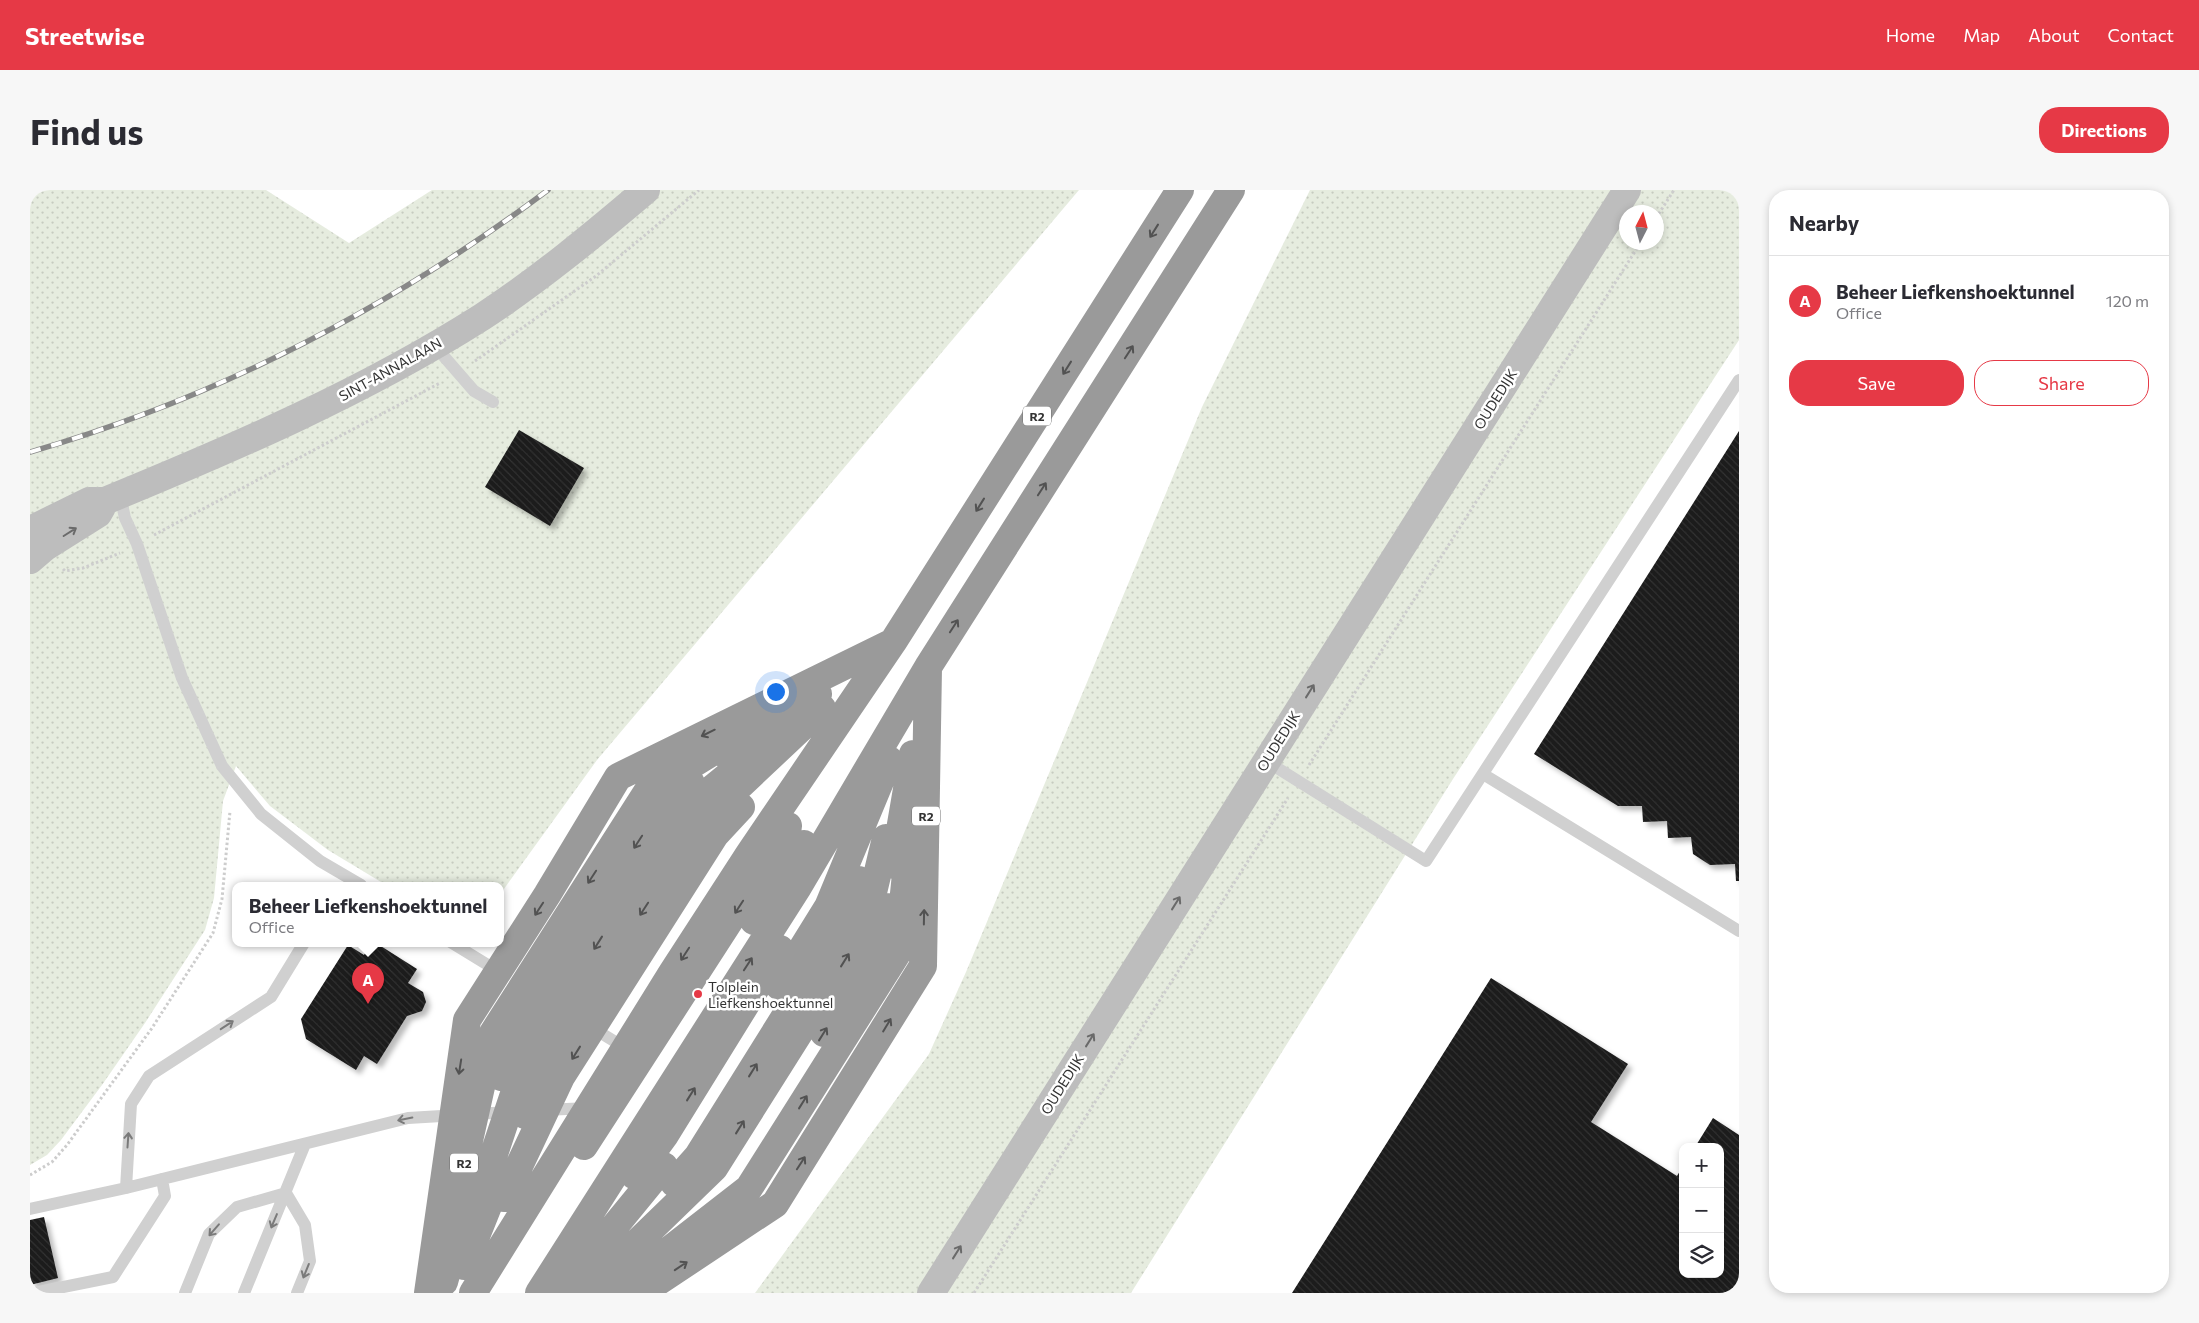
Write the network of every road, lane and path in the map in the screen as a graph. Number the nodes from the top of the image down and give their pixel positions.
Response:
1 (646, 190) edge
2 (1180, 190) edge
3 (1232, 190) edge
4 (1627, 190) edge
5 (1674, 190) edge
6 (1664, 206) edge
7 (434, 345) junction
8 (1739, 380) edge
9 (493, 402) dead end
10 (112, 498) junction
11 (30, 530) edge
12 (30, 560) edge
13 (893, 642) junction
14 (928, 667) junction
15 (1266, 761) junction
16 (1483, 774) junction
17 (237, 783) junction
18 (342, 880) edge
19 (1739, 931) edge
20 (302, 947) edge
21 (459, 947) edge
22 (498, 971) junction
23 (583, 1022) junction
24 (529, 1111) junction
25 (305, 1144) junction
26 (30, 1175) edge
27 (162, 1179) junction
28 (126, 1188) junction
29 (286, 1193) junction
30 (30, 1209) edge
31 (34, 1293) edge
32 (185, 1293) edge
33 (244, 1293) edge
34 (297, 1293) edge
35 (428, 1293) edge
36 (436, 1293) edge
37 (441, 1293) edge
38 (447, 1293) edge
39 (453, 1293) edge
40 (460, 1293) edge
41 (466, 1293) edge
42 (474, 1293) edge
43 (482, 1293) edge
44 (531, 1293) edge
45 (539, 1293) edge
46 (549, 1293) edge
47 (560, 1293) edge
48 (572, 1293) edge
49 (584, 1293) edge
50 (600, 1293) edge
51 (614, 1293) edge
52 (641, 1293) edge
53 (931, 1293) edge

1 - 7 street, SINT-ANNALAAN
2 -> 13 highway, R2
14 -> 3 highway, R2
15 -> 4 street, OUDEDIJK
5 - 6 path
7 - 9 lane
7 - 10 street, SINT-ANNALAAN
8 - 16 lane
10 - 11 street, SINT-ANNALAAN
12 -> 10 street, SINT-ANNALAAN
10 - 17 lane
13 -> 22 highway, R2
13 - 23 highway, R2
13 -> 23 highway, R2
13 -> 23 highway, R2
13 -> 23 highway, R2
14 - 44 highway, R2
45 -> 14 highway, R2
46 -> 14 highway, R2
14 - 47 highway, R2
48 -> 14 highway, R2
49 -> 14 highway, R2
50 -> 14 highway, R2
51 -> 14 highway, R2
52 -> 14 highway, R2
15 - 16 lane
53 -> 15 street, OUDEDIJK
16 - 19 lane
17 - 18 lane
17 - 26 path
28 -> 20 lane
21 - 22 lane
22 - 23 lane
22 -> 24 highway, R2
23 - 24 highway, R2
23 -> 24 highway, R2
23 - 24 highway, R2
23 - 24 highway, R2
24 -> 25 lane
24 - 35 highway, R2
24 - 36 highway, R2
24 - 37 highway, R2
24 - 38 highway, R2
24 - 39 highway, R2
24 - 40 highway, R2
24 - 41 highway, R2
24 - 42 highway, R2
24 - 43 highway, R2
25 - 27 lane
25 - 29 lane
27 - 28 lane
27 - 31 lane
28 - 30 lane
29 -> 32 lane
29 -> 33 lane
29 -> 34 lane

